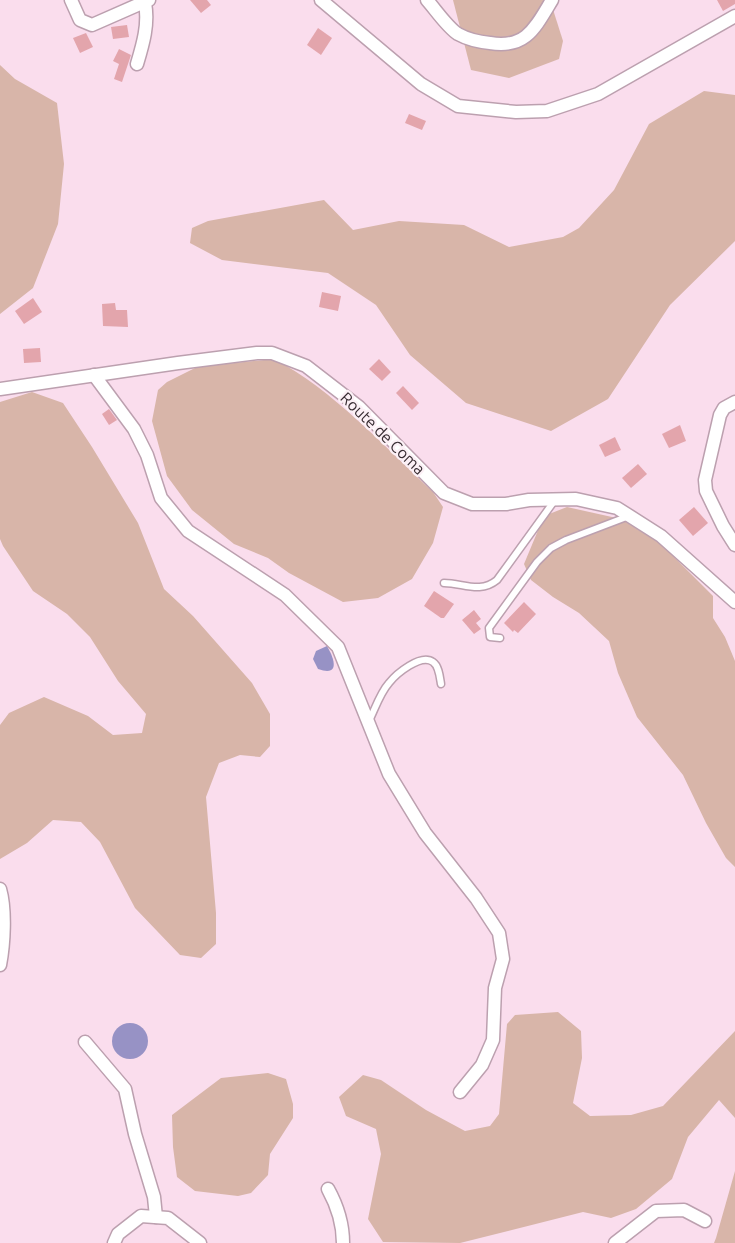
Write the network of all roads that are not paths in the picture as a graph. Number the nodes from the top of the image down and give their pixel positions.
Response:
1 (71, 0) edge
2 (321, 0) edge
3 (427, 0) edge
4 (552, 0) edge
5 (147, 2) edge
6 (735, 16) edge
7 (137, 64) dead end
8 (94, 375) junction
9 (0, 389) edge
10 (735, 402) edge
11 (556, 500) junction
12 (630, 516) junction
13 (735, 545) edge
14 (444, 583) dead end
15 (735, 602) edge
16 (500, 638) dead end
17 (441, 684) dead end
18 (368, 722) junction
19 (0, 890) edge
20 (0, 965) edge
21 (85, 1042) dead end
22 (460, 1092) dead end
23 (328, 1189) dead end
24 (156, 1217) junction
25 (705, 1221) dead end
26 (114, 1243) edge
27 (200, 1243) edge
28 (343, 1243) edge
29 (615, 1243) edge

1 - 5 street
2 - 6 street
3 - 4 street
5 - 7 street
8 - 9 street, Route de Coma
8 - 11 street, Route de Coma
8 - 18 street
10 - 13 street
11 - 12 street, Route de Coma
11 - 14 lane
12 - 15 street, Route de Coma
12 - 16 lane
17 - 18 lane
18 - 22 street
19 - 20 street
21 - 24 street
23 - 28 street
24 - 26 street
24 - 27 street
25 - 29 street

